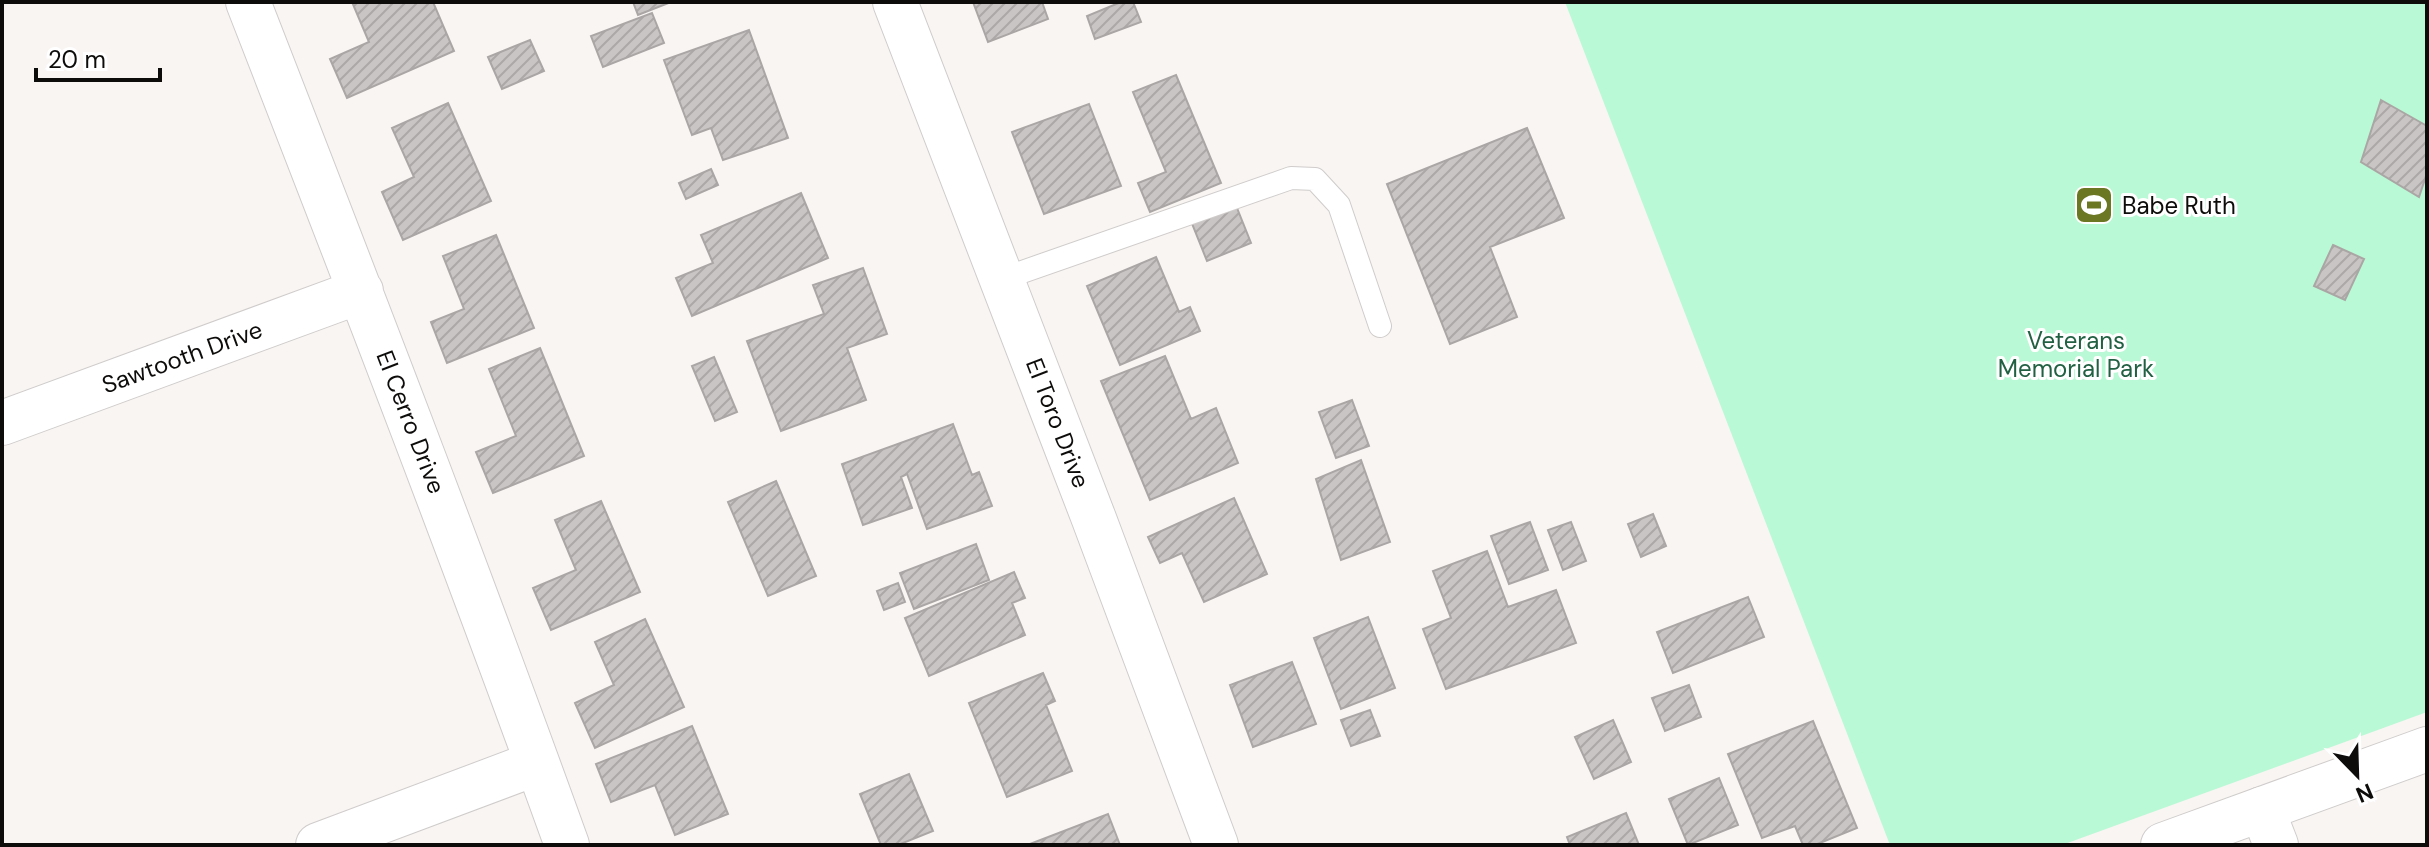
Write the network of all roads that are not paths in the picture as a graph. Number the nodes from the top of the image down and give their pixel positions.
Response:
1 (248, 2) edge
2 (895, 2) edge
3 (1002, 279) junction
4 (361, 291) junction
5 (1380, 326) dead end
6 (2, 423) edge
7 (2427, 749) edge
8 (537, 763) junction
9 (2269, 827) edge
10 (318, 845) edge
11 (567, 845) edge
12 (1216, 845) edge
13 (2163, 845) edge

1 - 4 street, El Cerro Drive
2 - 3 street, El Toro Drive
3 - 5 lane
3 - 12 street, El Toro Drive
4 - 6 street, Sawtooth Drive
4 - 8 street, El Cerro Drive
7 - 9 street
8 - 10 street
8 - 11 street, El Cerro Drive
9 - 13 street

